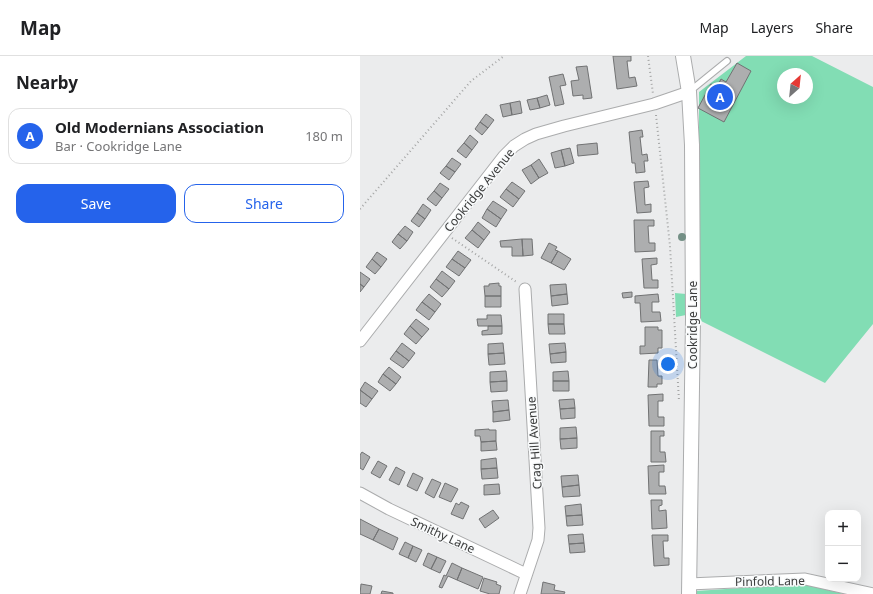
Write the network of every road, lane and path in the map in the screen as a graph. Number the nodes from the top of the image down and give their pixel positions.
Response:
1 (504, 56) edge
2 (648, 56) edge
3 (683, 56) edge
4 (500, 57) edge
5 (727, 61) dead end
6 (689, 92) junction
7 (654, 104) junction
8 (360, 209) edge
9 (445, 232) junction
10 (525, 289) joint
11 (360, 341) edge
12 (679, 402) dead end
13 (360, 493) edge
14 (526, 574) junction
15 (689, 589) edge
16 (520, 594) edge
17 (873, 594) edge

1 - 4 path
2 - 7 path
3 - 6 street, Cookridge Lane
4 - 8 path
5 - 6 lane
6 - 7 street, Cookridge Avenue
6 - 15 street, Cookridge Lane
7 - 9 street, Cookridge Avenue
7 - 12 path
9 - 10 path
9 - 11 street, Cookridge Avenue
10 - 14 street, Crag Hill Avenue
13 - 14 street, Smithy Lane
14 - 16 street, Crag Hill Avenue
15 - 17 street, Pinfold Lane

